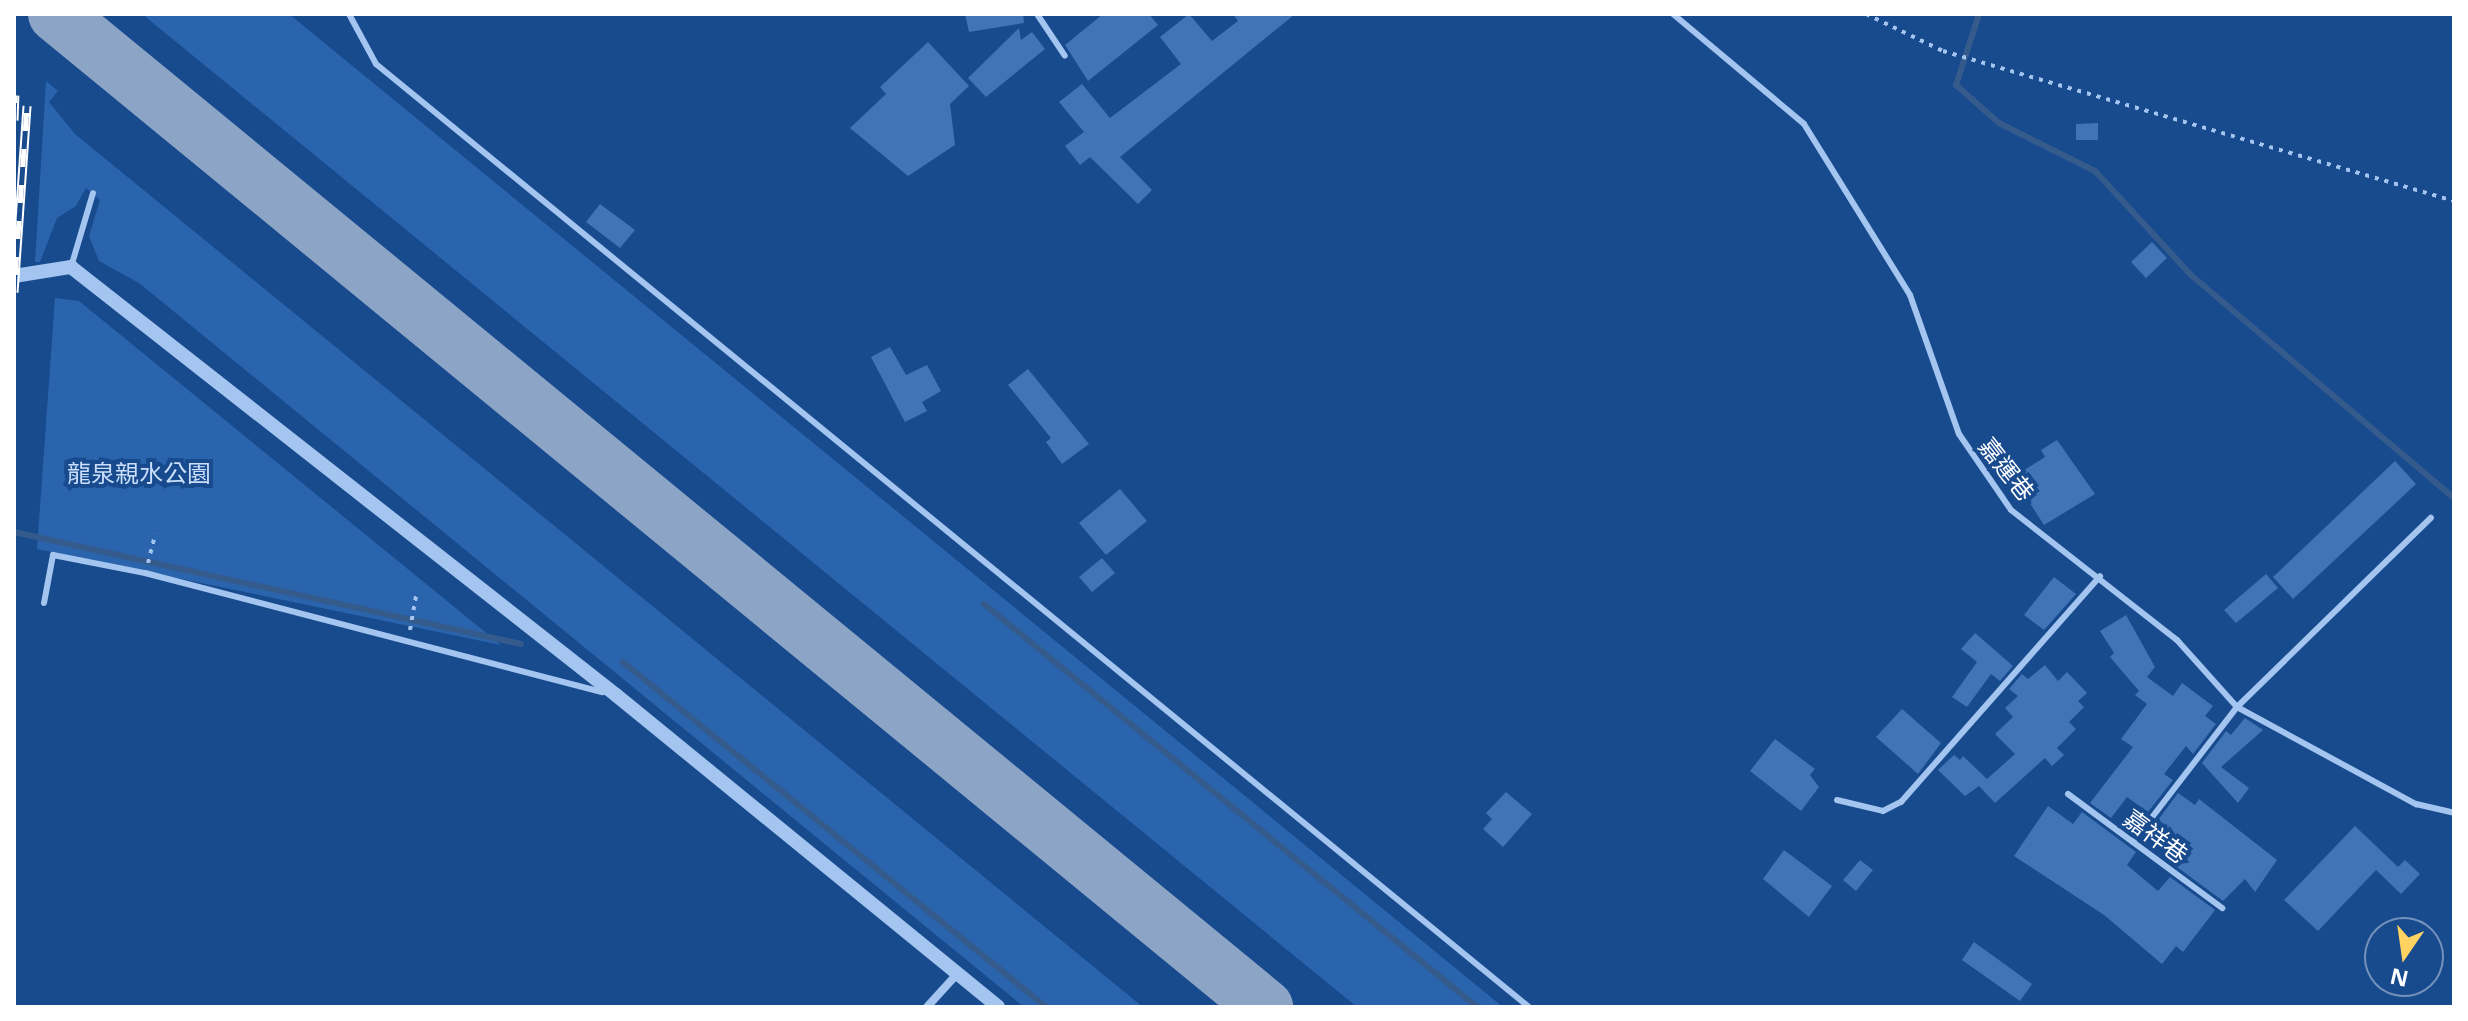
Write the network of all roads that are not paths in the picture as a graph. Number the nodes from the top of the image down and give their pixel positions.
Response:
1 (349, 14) edge
2 (1037, 14) edge
3 (1673, 14) edge
4 (1065, 56) dead end
5 (93, 193) dead end
6 (71, 267) junction
7 (14, 276) edge
8 (2431, 518) dead end
9 (2100, 576) junction
10 (44, 603) dead end
11 (616, 695) junction
12 (2237, 707) junction
13 (2068, 794) dead end
14 (1837, 800) dead end
15 (2454, 813) edge
16 (2133, 842) junction
17 (2222, 908) dead end
18 (957, 974) junction
19 (927, 1007) edge
20 (998, 1007) edge
21 (1529, 1007) edge

1 - 21 lane
2 - 4 lane
3 - 9 lane, 嘉運巷
5 - 6 lane
6 - 7 street
6 - 11 street
8 - 12 lane
9 - 12 lane, 嘉運巷
9 - 14 lane
10 - 11 lane
11 - 18 street
12 - 15 lane, 嘉運巷
12 - 16 lane
13 - 16 lane, 嘉祥巷
16 - 17 lane, 嘉祥巷
18 - 19 street
18 - 20 street

